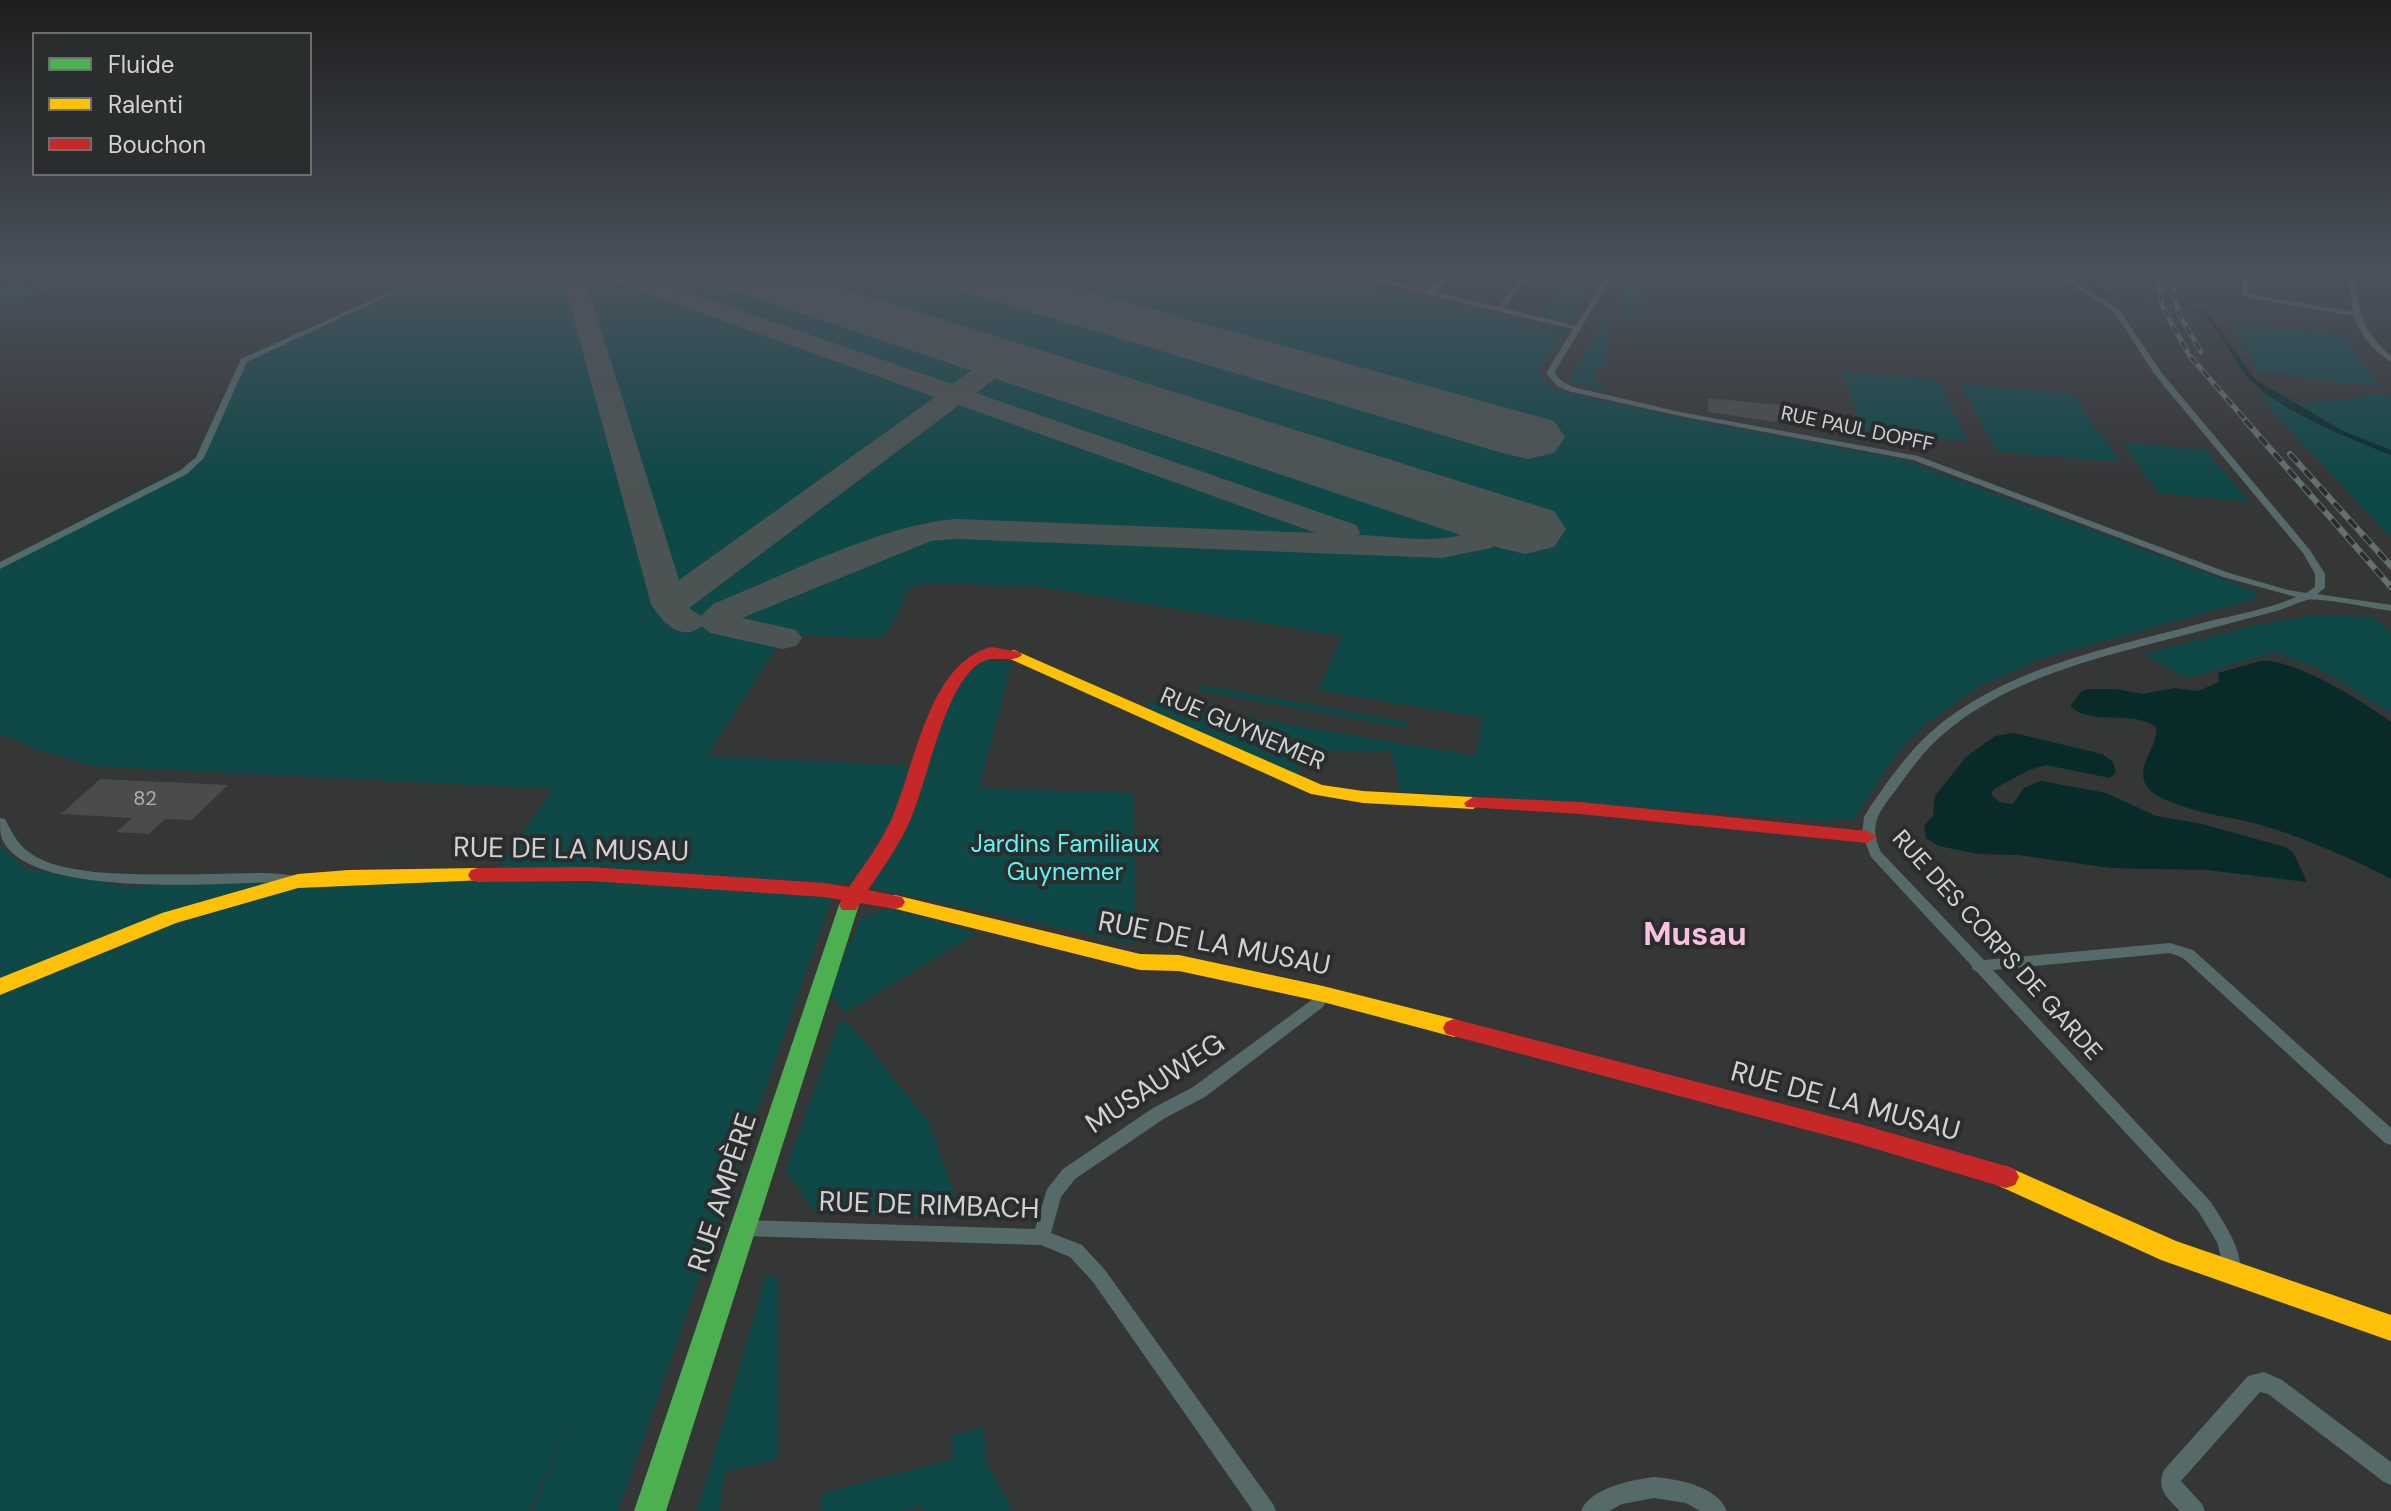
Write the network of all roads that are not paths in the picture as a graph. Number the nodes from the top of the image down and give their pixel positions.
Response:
1 (277, 346) edge
2 (1566, 346) edge
3 (2140, 346) edge
4 (2376, 346) edge
5 (2391, 360) edge
6 (0, 566) edge
7 (2306, 596) junction
8 (2391, 608) edge
9 (0, 822) edge
10 (1867, 837) junction
11 (298, 881) junction
12 (855, 893) junction
13 (1978, 966) junction
14 (0, 987) edge
15 (1323, 994) junction
16 (2391, 1138) edge
17 (743, 1228) junction
18 (1041, 1237) junction
19 (2232, 1271) junction
20 (2391, 1328) edge
21 (2391, 1475) edge
22 (650, 1511) edge
23 (1266, 1511) edge
24 (1591, 1511) edge
25 (1717, 1511) edge
26 (2195, 1511) edge

1 - 6 street
2 - 7 street, RUE PAUL DOPFF
3 - 7 street
4 - 5 street
7 - 8 street
7 - 10 street, RUE DES CORPS DE GARDE
9 - 11 street
10 - 12 street, RUE GUYNEMER
10 - 13 street, RUE DES CORPS DE GARDE
11 - 12 street, RUE DE LA MUSAU
11 - 14 street, RUE DE LA MUSAU
12 - 15 street, RUE DE LA MUSAU
12 - 17 street, RUE AMPÈRE
13 - 16 street
13 - 19 street, RUE DES CORPS DE GARDE
15 - 18 street, MUSAUWEG
15 - 19 street, RUE DE LA MUSAU
17 - 18 street, RUE DE RIMBACH
17 - 22 street, RUE AMPÈRE
18 - 23 street, RUE DE RIMBACH
19 - 20 street, RUE DE LA MUSAU
21 - 26 street
24 - 25 street

